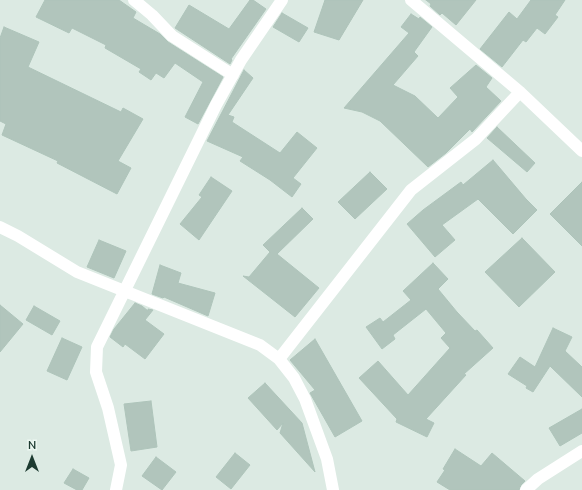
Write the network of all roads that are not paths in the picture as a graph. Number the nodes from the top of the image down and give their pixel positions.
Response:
1 (134, 0) edge
2 (282, 0) edge
3 (411, 0) edge
4 (233, 75) junction
5 (520, 92) junction
6 (582, 151) edge
7 (0, 227) edge
8 (125, 291) junction
9 (279, 359) junction
10 (582, 451) edge
11 (116, 490) edge
12 (333, 490) edge
13 (526, 490) edge

1 - 4 street
2 - 4 street
3 - 5 street
4 - 8 street
5 - 6 street
5 - 9 street
7 - 8 street
8 - 9 street
8 - 11 street
9 - 12 street
10 - 13 street

